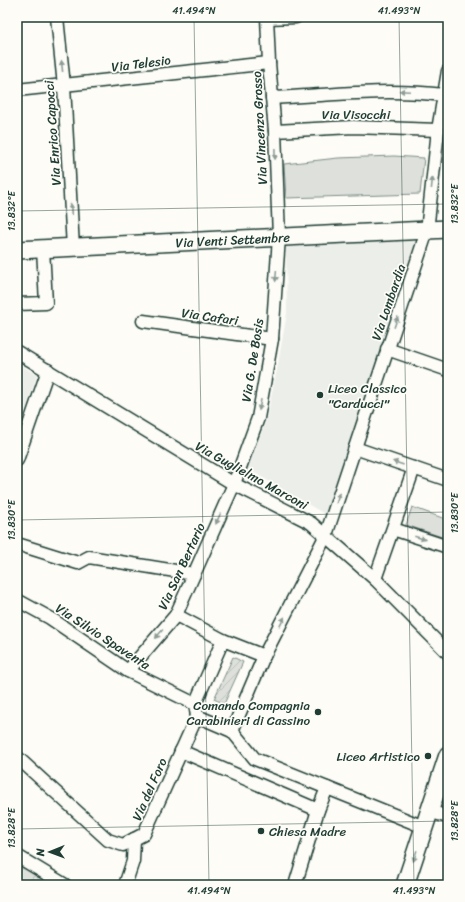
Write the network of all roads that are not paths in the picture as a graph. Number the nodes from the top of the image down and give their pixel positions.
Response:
1 (57, 17) edge
2 (296, 17) edge
3 (267, 18) edge
4 (269, 63) junction
5 (448, 71) edge
6 (64, 86) junction
7 (17, 90) edge
8 (444, 95) junction
9 (272, 98) junction
10 (444, 116) edge
11 (438, 130) junction
12 (275, 131) junction
13 (448, 229) edge
14 (427, 231) junction
15 (279, 237) junction
16 (73, 248) junction
17 (43, 249) junction
18 (17, 250) edge
19 (17, 304) edge
20 (143, 321) dead end
21 (272, 339) junction
22 (387, 349) junction
23 (17, 352) edge
24 (48, 370) junction
25 (448, 370) edge
26 (355, 448) junction
27 (17, 460) edge
28 (414, 468) junction
29 (448, 480) edge
30 (234, 484) junction
31 (393, 529) junction
32 (326, 535) junction
33 (17, 544) edge
34 (448, 547) edge
35 (194, 574) junction
36 (375, 579) junction
37 (17, 600) edge
38 (176, 615) junction
39 (223, 640) junction
40 (448, 653) edge
41 (264, 656) junction
42 (128, 671) junction
43 (196, 710) junction
44 (232, 731) junction
45 (181, 751) junction
46 (448, 755) edge
47 (17, 757) edge
48 (327, 788) junction
49 (318, 810) junction
50 (429, 811) junction
51 (448, 817) edge
52 (424, 827) junction
53 (134, 840) junction
54 (17, 856) edge
55 (65, 885) edge
56 (126, 885) edge
57 (298, 885) edge
58 (405, 885) edge

6 -> 1 street, Via Enrico Capocci
2 - 3 street
3 - 4 street, Via Vincenzo Grosso
4 - 6 street, Via Telesio
4 - 9 street, Via Vincenzo Grosso
5 - 8 street, Via Lombardia
6 - 7 street, Via Telesio
16 -> 6 street, Via Enrico Capocci
8 -> 9 street
8 - 10 street, Via Lombardia
9 - 12 street, Via Vincenzo Grosso
10 - 11 street, Via Lombardia
11 - 12 street, Via Visocchi
14 -> 11 street, Via Lombardia
12 -> 15 street, Via Vincenzo Grosso
13 - 14 main road, Via Venti Settembre
14 - 15 main road, Via Venti Settembre
22 -> 14 street, Via Lombardia
15 - 16 main road, Via Venti Settembre
15 -> 21 street, Via G. De Bosis
16 - 17 main road, Via Venti Settembre
17 - 18 main road, Via Venti Settembre
17 - 19 street
20 - 21 street, Via Cafari
21 -> 30 street, Via G. De Bosis
22 - 25 street
22 - 26 street, Via Lombardia
23 - 24 street, Via Guglielmo Marconi
24 - 27 street
24 - 30 street, Via Guglielmo Marconi
28 -> 26 street
32 -> 26 street, Via Lombardia
28 - 29 street
28 - 31 street
30 - 32 street, Via Guglielmo Marconi
30 -> 35 street, Via San Bertario
31 -> 34 street
31 - 36 street
32 - 36 street, Via Guglielmo Marconi
41 -> 32 street, Via Lombardia
33 - 35 street
35 - 38 street, Via San Bertario
36 - 40 street, Via Guglielmo Marconi
37 - 42 street, Via Silvio Spaventa
38 - 39 street
38 -> 42 street, Via San Bertario
39 - 41 street
39 - 43 street, Via del Foro
41 - 44 street, Via Lombardia
42 - 43 street, Via Silvio Spaventa
43 - 44 street, Via Silvio Spaventa
43 - 45 street, Via del Foro
44 - 48 street
45 - 49 street
45 - 53 street, Via del Foro
46 - 50 main road
47 - 53 street, Via del Foro
48 - 49 street
48 - 52 street
49 - 57 street
50 - 51 street
50 - 52 main road
52 -> 58 main road
53 - 56 street
54 - 55 street

